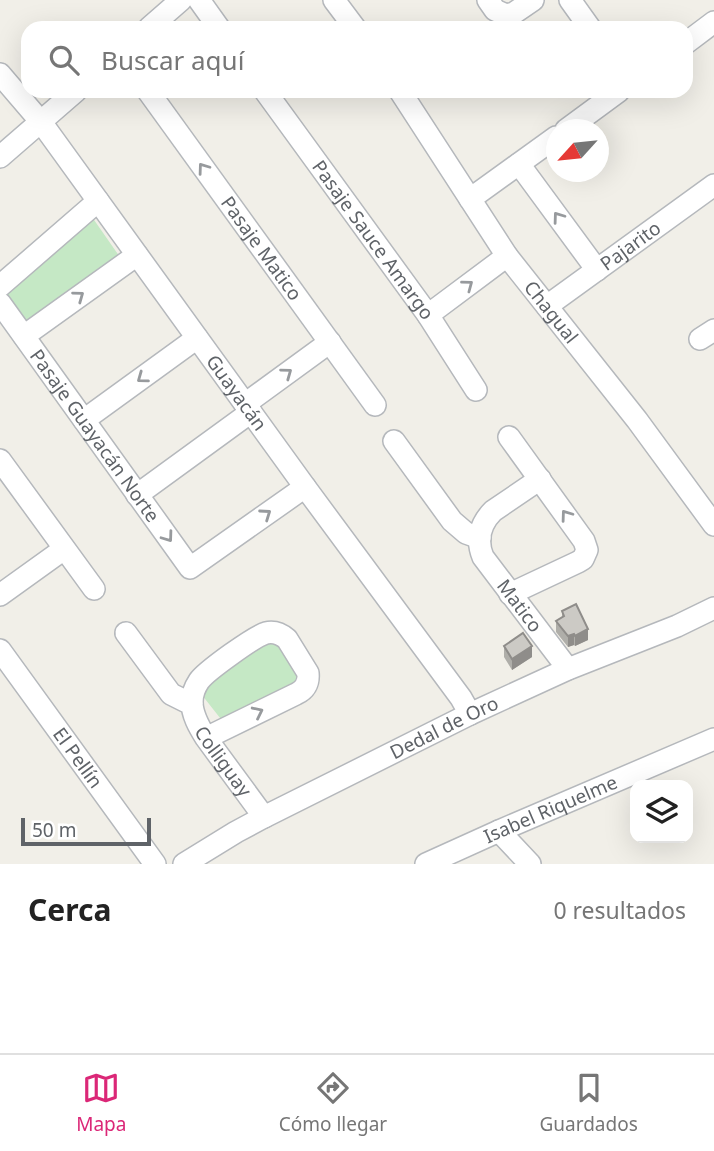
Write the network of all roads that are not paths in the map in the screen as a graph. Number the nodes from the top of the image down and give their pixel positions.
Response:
1 (181, 0) edge
2 (199, 0) edge
3 (334, 0) edge
4 (488, 0) edge
5 (533, 0) edge
6 (570, 0) edge
7 (157, 21) edge
8 (214, 21) edge
9 (350, 21) edge
10 (503, 21) edge
11 (585, 21) edge
12 (714, 22) edge
13 (693, 38) edge
14 (0, 74) edge
15 (68, 98) edge
16 (153, 98) edge
17 (270, 98) edge
18 (404, 98) edge
19 (609, 98) edge
20 (581, 119) edge
21 (41, 122) junction
22 (546, 144) edge
23 (0, 157) edge
24 (519, 164) junction
25 (714, 185) edge
26 (470, 200) junction
27 (98, 201) junction
28 (137, 254) junction
29 (507, 256) junction
30 (597, 270) junction
31 (0, 286) edge
32 (0, 303) edge
33 (547, 306) junction
34 (428, 315) junction
35 (24, 336) junction
36 (197, 338) junction
37 (330, 342) junction
38 (477, 390) dead end
39 (375, 405) dead end
40 (248, 408) junction
41 (84, 420) junction
42 (509, 437) dead end
43 (394, 441) dead end
44 (0, 460) edge
45 (540, 479) junction
46 (304, 486) junction
47 (137, 495) junction
48 (714, 525) edge
49 (480, 538) junction
50 (64, 548) junction
51 (94, 589) dead end
52 (510, 594) junction
53 (0, 595) edge
54 (714, 608) edge
55 (126, 633) dead end
56 (0, 650) edge
57 (568, 668) junction
58 (192, 702) junction
59 (470, 715) junction
60 (206, 738) junction
61 (714, 739) edge
62 (264, 817) junction
63 (499, 831) junction
64 (155, 864) edge
65 (184, 864) edge
66 (426, 864) edge
67 (530, 864) edge

1 - 7 street
2 - 8 street
3 - 9 street
4 - 10 street
5 - 10 street
6 - 11 street
12 - 13 street
14 - 21 street, Guayacán
15 - 21 street
37 -> 16 street, Pasaje Matico
17 - 34 street, Pasaje Sauce Amargo
18 - 26 street, Chagual
19 - 20 street
21 - 23 street
21 - 27 street, Guayacán
22 - 24 street
24 - 26 street
30 -> 24 street
25 - 30 street, Pajarito
26 - 29 street, Chagual
27 - 28 street, Guayacán
27 - 31 street
35 -> 28 street
28 - 36 street, Guayacán
29 - 33 street, Chagual
34 -> 29 street
30 - 33 street, Pajarito
32 - 35 street, Pasaje Guayacán Norte
33 - 48 street, Chagual
34 - 38 street, Pasaje Sauce Amargo
35 - 41 street, Pasaje Guayacán Norte
36 - 40 street, Guayacán
36 -> 41 street
37 - 39 street, Pasaje Matico
40 -> 37 street
40 - 46 street, Guayacán
40 - 47 street
41 - 47 street, Pasaje Guayacán Norte
42 - 45 street
43 - 49 street
44 - 50 street
45 - 49 street
52 -> 45 street
47 -> 46 street, Pasaje Guayacán Norte
46 - 59 street, Guayacán
49 - 52 street, Matico
50 - 51 street
50 - 53 street
52 - 57 street, Matico
54 - 57 street, Dedal de Oro
55 - 58 street
56 - 64 street, El Pellín
57 - 59 street, Dedal de Oro
58 - 60 street, Colliguay
60 -> 58 street
59 - 62 street, Dedal de Oro
60 - 62 street, Colliguay
61 - 63 street, Isabel Riquelme
62 - 65 street, Dedal de Oro
63 - 66 street, Isabel Riquelme
63 - 67 street

